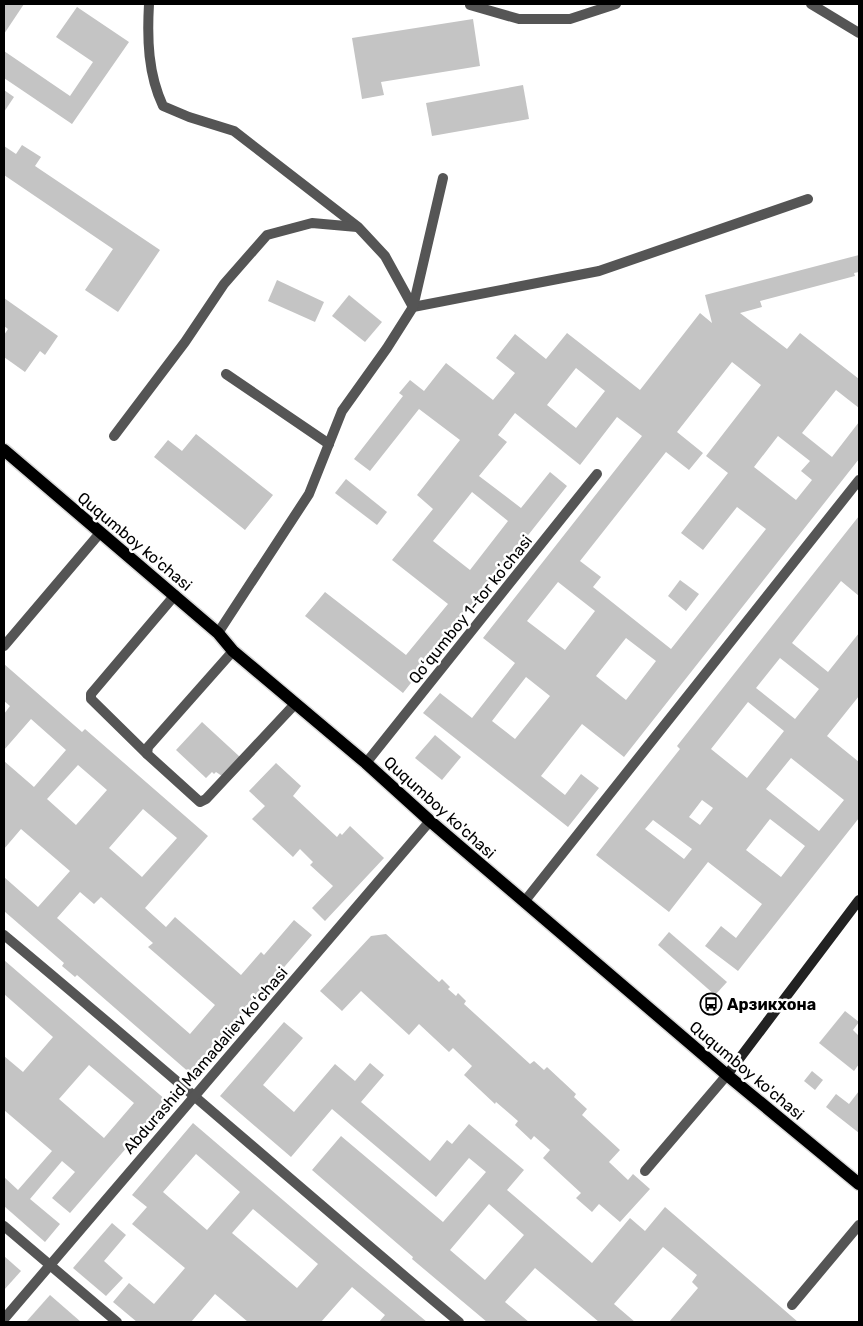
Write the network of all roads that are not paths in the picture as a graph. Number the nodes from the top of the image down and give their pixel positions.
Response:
1 (149, 4) edge
2 (616, 4) edge
3 (811, 4) edge
4 (470, 5) dead end
5 (859, 33) edge
6 (442, 178) dead end
7 (808, 199) dead end
8 (358, 227) junction
9 (413, 307) junction
10 (226, 374) dead end
11 (114, 436) dead end
12 (329, 444) junction
13 (5, 454) edge
14 (597, 474) dead end
15 (859, 480) edge
16 (100, 533) junction
17 (174, 595) junction
18 (218, 633) junction
19 (4, 646) edge
20 (233, 651) junction
21 (295, 704) junction
22 (147, 754) junction
23 (366, 763) junction
24 (430, 821) junction
25 (859, 900) edge
26 (524, 902) junction
27 (4, 935) edge
28 (727, 1075) junction
29 (194, 1095) junction
30 (645, 1171) dead end
31 (859, 1184) edge
32 (859, 1225) edge
33 (4, 1226) edge
34 (50, 1265) junction
35 (792, 1305) dead end
36 (4, 1319) edge
37 (117, 1322) edge
38 (459, 1322) edge

1 - 8 street
2 - 4 street
3 - 5 street
6 - 9 street
7 - 9 street
8 - 9 street
8 - 11 street
9 - 12 street
10 - 12 street
12 - 18 street
13 - 16 main road, Ququmboy ko'chasi
14 - 23 street, Qoʻqumboy 1-tor koʼchasi
15 - 26 street
16 - 17 main road, Ququmboy ko'chasi
16 - 19 street
17 - 18 main road, Ququmboy ko'chasi
17 - 22 street
18 - 20 main road, Ququmboy ko'chasi
20 - 21 main road, Ququmboy ko'chasi
20 - 22 street
21 - 22 street
21 - 23 main road, Ququmboy ko'chasi
23 - 24 main road, Ququmboy ko'chasi
24 - 26 main road, Ququmboy ko'chasi
24 - 29 street, Abdurashid Mamadaliev koʻchasi
25 - 28 street
26 - 28 main road, Ququmboy ko'chasi
27 - 29 street
28 - 30 street
28 - 31 main road, Ququmboy ko'chasi
29 - 34 street, Abdurashid Mamadaliev koʻchasi
29 - 38 street
32 - 35 street
33 - 34 street
34 - 36 street, Abdurashid Mamadaliev koʻchasi
34 - 37 street

